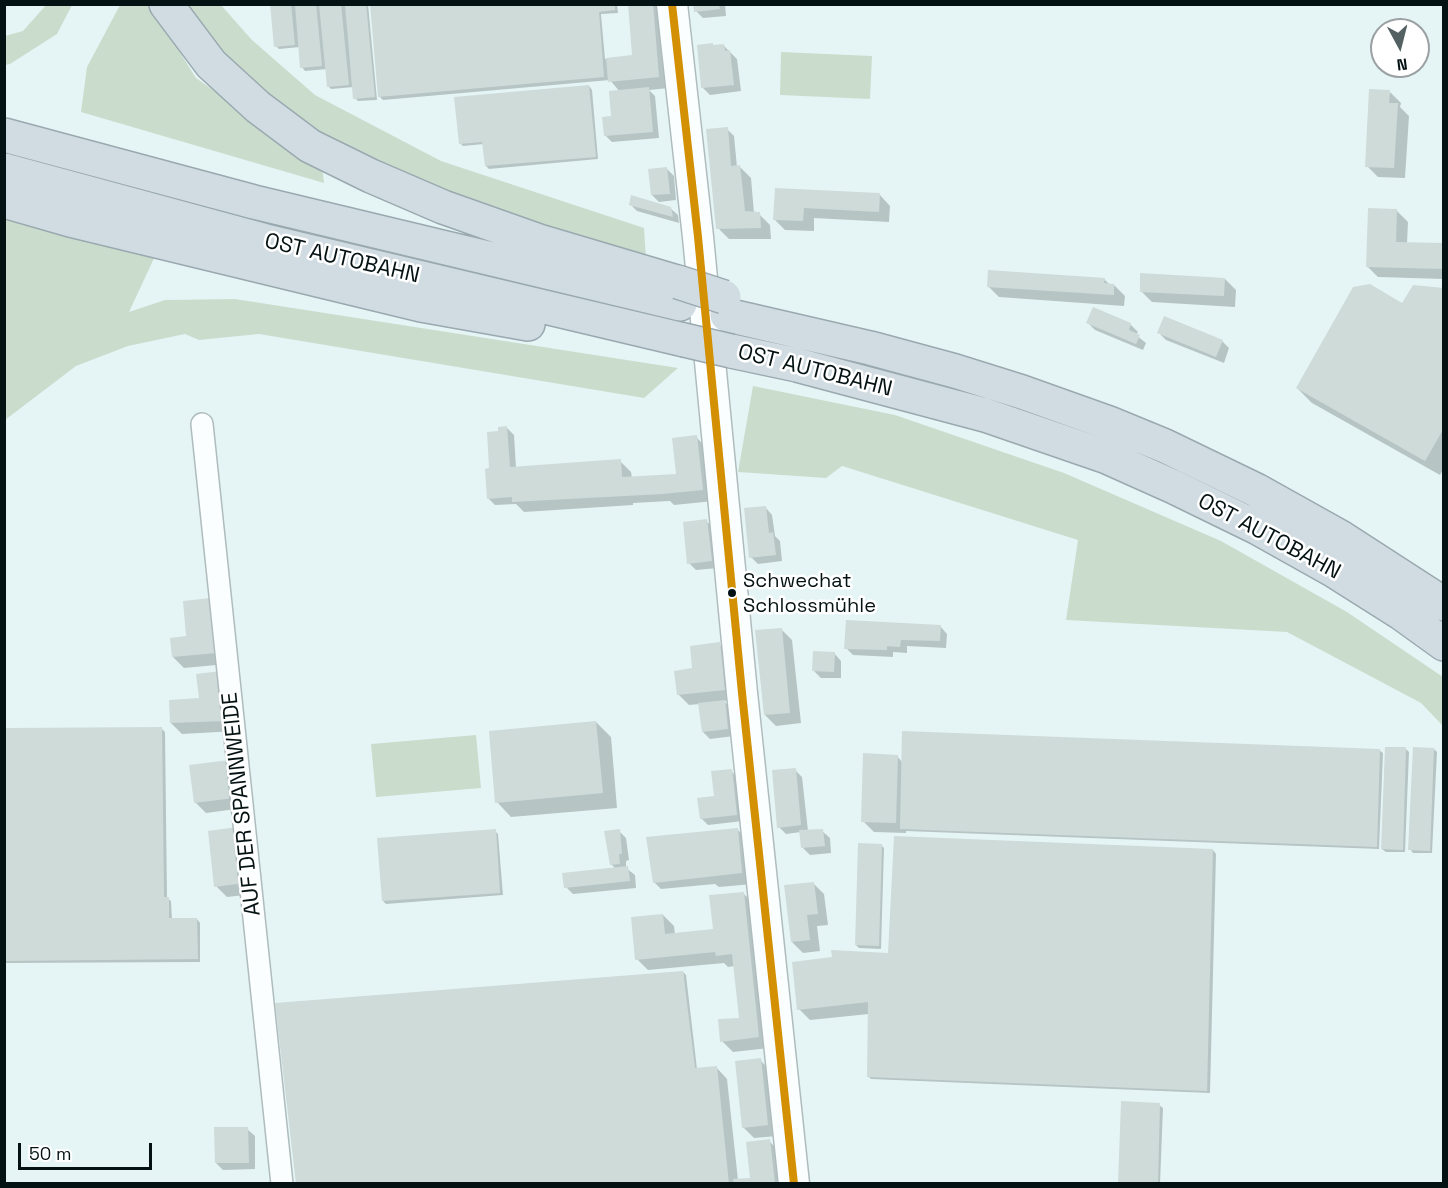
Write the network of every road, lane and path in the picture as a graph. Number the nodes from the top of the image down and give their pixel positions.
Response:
1 (166, 4) edge
2 (672, 4) edge
3 (4, 135) edge
4 (4, 170) edge
5 (4, 201) edge
6 (679, 293) junction
7 (684, 340) junction
8 (202, 424) dead end
9 (1443, 604) edge
10 (1443, 644) edge
11 (282, 1184) edge
12 (794, 1184) edge

1 - 6 highway
2 - 12 street
3 - 6 highway, OST AUTOBAHN
4 - 7 highway, OST AUTOBAHN
5 - 7 highway
6 - 9 highway, OST AUTOBAHN
7 - 10 highway, OST AUTOBAHN, bridge
8 - 11 street, AUF DER SPANNWEIDE

